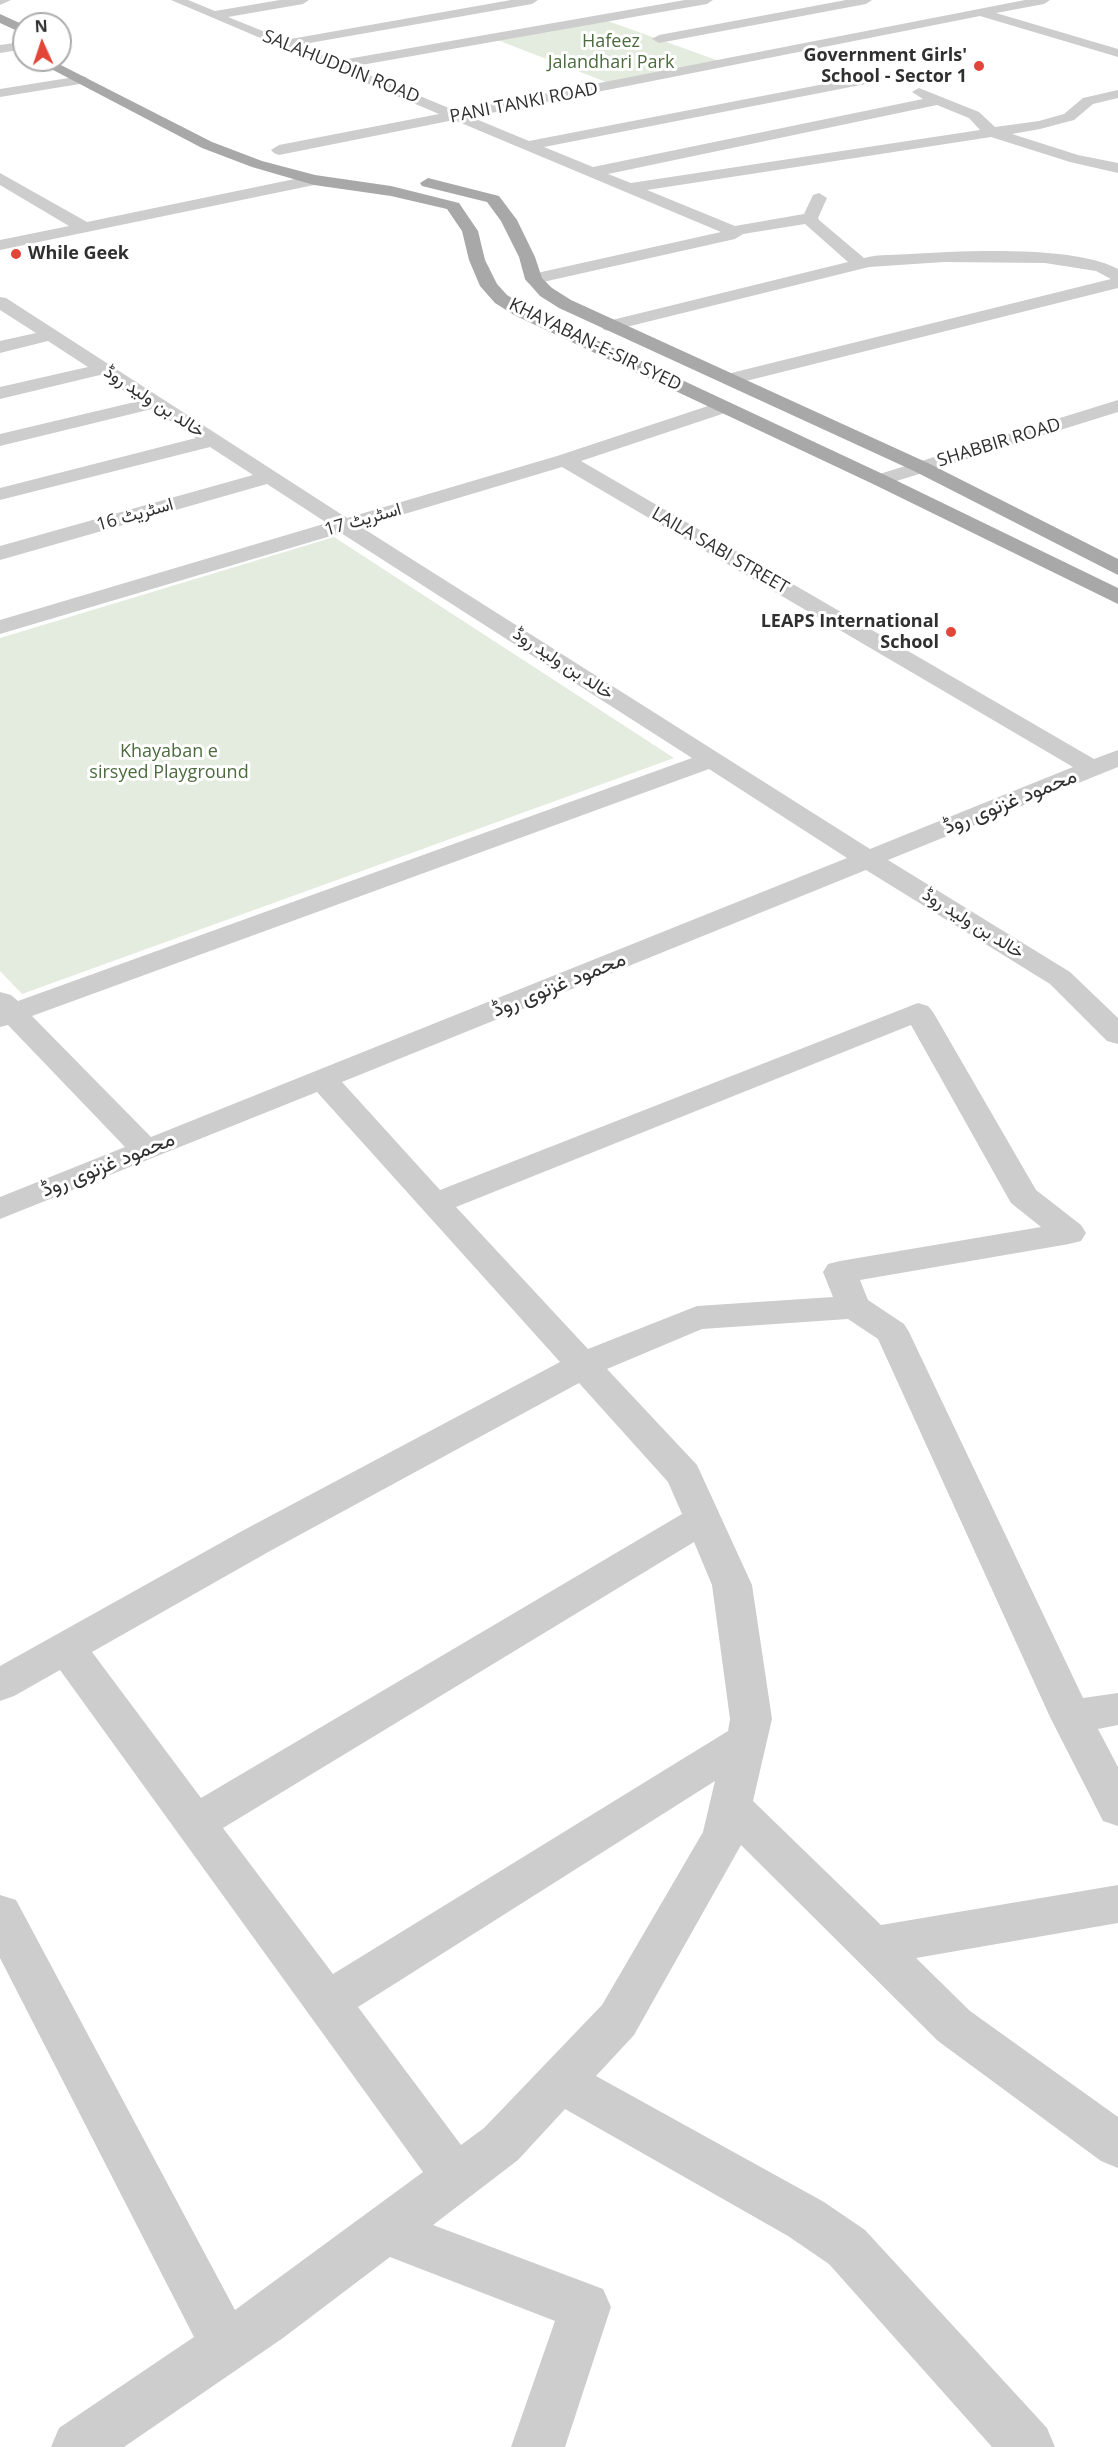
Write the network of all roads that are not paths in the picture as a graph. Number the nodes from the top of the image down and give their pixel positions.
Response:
1 (5, 0) edge
2 (177, 0) edge
3 (303, 0) edge
4 (532, 0) edge
5 (707, 0) edge
6 (866, 0) edge
7 (1044, 0) edge
8 (0, 1) edge
9 (949, 3) dead end
10 (573, 8) dead end
11 (981, 13) junction
12 (214, 15) junction
13 (602, 19) junction
14 (630, 29) dead end
15 (284, 44) junction
16 (681, 47) dead end
17 (792, 50) junction
18 (1118, 53) edge
19 (703, 55) dead end
20 (824, 60) dead end
21 (725, 63) junction
22 (337, 65) junction
23 (845, 67) dead end
24 (65, 72) edge
25 (81, 80) junction
26 (910, 89) dead end
27 (0, 93) edge
28 (1118, 94) edge
29 (938, 100) junction
30 (458, 116) junction
31 (991, 132) junction
32 (258, 142) dead end
33 (530, 145) junction
34 (1107, 149) dead end
35 (279, 150) junction
36 (1075, 159) junction
37 (315, 161) dead end
38 (334, 166) dead end
39 (1118, 168) edge
40 (594, 172) junction
41 (0, 178) edge
42 (314, 180) junction
43 (633, 188) junction
44 (25, 193) junction
45 (0, 197) edge
46 (819, 198) dead end
47 (810, 218) junction
48 (85, 228) junction
49 (734, 232) junction
50 (0, 245) edge
51 (861, 264) junction
52 (1118, 276) edge
53 (534, 279) junction
54 (1118, 283) edge
55 (0, 302) edge
56 (610, 326) junction
57 (52, 335) junction
58 (0, 347) edge
59 (104, 369) junction
60 (730, 379) junction
61 (0, 393) edge
62 (155, 403) junction
63 (1118, 406) edge
64 (724, 408) junction
65 (0, 440) edge
66 (212, 440) junction
67 (564, 460) junction
68 (921, 467) junction
69 (270, 477) junction
70 (880, 480) junction
71 (0, 494) edge
72 (344, 525) junction
73 (0, 553) edge
74 (1118, 568) edge
75 (1118, 597) edge
76 (0, 627) edge
77 (712, 759) junction
78 (1105, 763) edge
79 (869, 860) junction
80 (1106, 1007) edge
81 (5, 1011) edge
82 (1118, 1035) edge
83 (323, 1080) junction
84 (146, 1150) junction
85 (435, 1204) junction
86 (0, 1209) edge
87 (854, 1307) junction
88 (583, 1365) junction
89 (703, 1519) junction
90 (66, 1648) junction
91 (0, 1685) edge
92 (1118, 1709) edge
93 (1071, 1717) junction
94 (745, 1741) junction
95 (730, 1806) junction
96 (1118, 1808) edge
97 (195, 1823) junction
98 (1118, 1904) edge
99 (0, 1914) edge
100 (872, 1946) junction
101 (327, 2002) junction
102 (560, 2081) junction
103 (1118, 2145) edge
104 (456, 2177) junction
105 (384, 2231) junction
106 (226, 2346) junction
107 (78, 2447) edge
108 (538, 2447) edge
109 (1028, 2447) edge

1 - 8 street
2 - 12 street, SALAHUDDIN ROAD
3 - 12 street
4 - 15 street
5 - 13 street
6 - 16 street
7 - 11 street, PANI TANKI ROAD
9 - 11 street
10 - 13 street
11 - 17 street, PANI TANKI ROAD
11 - 18 street
12 - 15 street, SALAHUDDIN ROAD
13 - 14 street
13 - 22 street
15 - 22 street, SALAHUDDIN ROAD
17 - 20 street
17 - 21 street, PANI TANKI ROAD
19 - 21 street
21 - 30 street, PANI TANKI ROAD
22 - 30 street, SALAHUDDIN ROAD
23 - 33 street
24 - 25 main road, KHAYABAN-E-SIR SYED
25 - 27 street
25 - 42 main road, KHAYABAN-E-SIR SYED
26 - 29 street
28 - 31 street
29 - 31 street
29 - 40 street
30 - 33 street, SALAHUDDIN ROAD
30 - 35 street, PANI TANKI ROAD
31 - 36 street
31 - 43 street
32 - 35 main road
33 - 40 street, SALAHUDDIN ROAD
34 - 36 street
35 - 37 main road
36 - 39 street
38 - 53 main road, KHAYABAN-E-SIR SYED
40 - 43 street, SALAHUDDIN ROAD
41 - 44 street
42 - 48 street
42 - 64 main road, KHAYABAN-E-SIR SYED
43 - 49 street, SALAHUDDIN ROAD
44 - 45 street
44 - 48 street
46 - 47 street
47 - 49 street
47 - 51 street
48 - 50 street
49 - 53 street
51 - 52 street
51 - 56 street
53 - 56 main road, KHAYABAN-E-SIR SYED
54 - 60 street
55 - 57 street, خالد بن ولید روڈ
56 - 60 main road, KHAYABAN-E-SIR SYED
57 - 58 street
57 - 59 street, خالد بن ولید روڈ
59 - 61 street
59 - 62 street, خالد بن ولید روڈ
60 - 68 main road, KHAYABAN-E-SIR SYED
62 - 65 street
62 - 66 street, خالد بن ولید روڈ
63 - 68 street, SHABBIR ROAD
64 - 67 street, اسٹریٹ 17
64 - 70 main road, KHAYABAN-E-SIR SYED
66 - 69 street, خالد بن ولید روڈ
66 - 71 street
67 - 72 street, اسٹریٹ 17
67 - 78 street, LAILA SABI STREET
68 - 70 street, SHABBIR ROAD
68 - 74 main road, KHAYABAN-E-SIR SYED
69 - 72 street, خالد بن ولید روڈ
69 - 73 street, اسٹریٹ 16
70 - 75 main road, KHAYABAN-E-SIR SYED
72 - 76 street, اسٹریٹ 17
72 - 77 street, خالد بن ولید روڈ
77 - 79 street, خالد بن ولید روڈ
77 - 81 street
78 - 79 street, محمود غزنوی روڈ
79 - 80 street, خالد بن ولید روڈ
79 - 83 street, محمود غزنوی روڈ
80 - 82 street, خالد بن ولید روڈ
81 - 84 street
83 - 84 street, محمود غزنوی روڈ
83 - 85 street
84 - 86 street, محمود غزنوی روڈ
85 - 87 street
85 - 88 street
87 - 88 street
87 - 93 street
88 - 89 street
88 - 90 street
89 - 94 street
89 - 97 street
90 - 91 street
90 - 97 street
92 - 93 street
93 - 96 street
94 - 95 street
94 - 101 street
95 - 100 street
95 - 102 street
97 - 101 street
98 - 100 street
99 - 106 street
100 - 103 street
101 - 104 street
102 - 104 street
102 - 109 street
104 - 105 street
105 - 106 street
105 - 108 street
106 - 107 street

